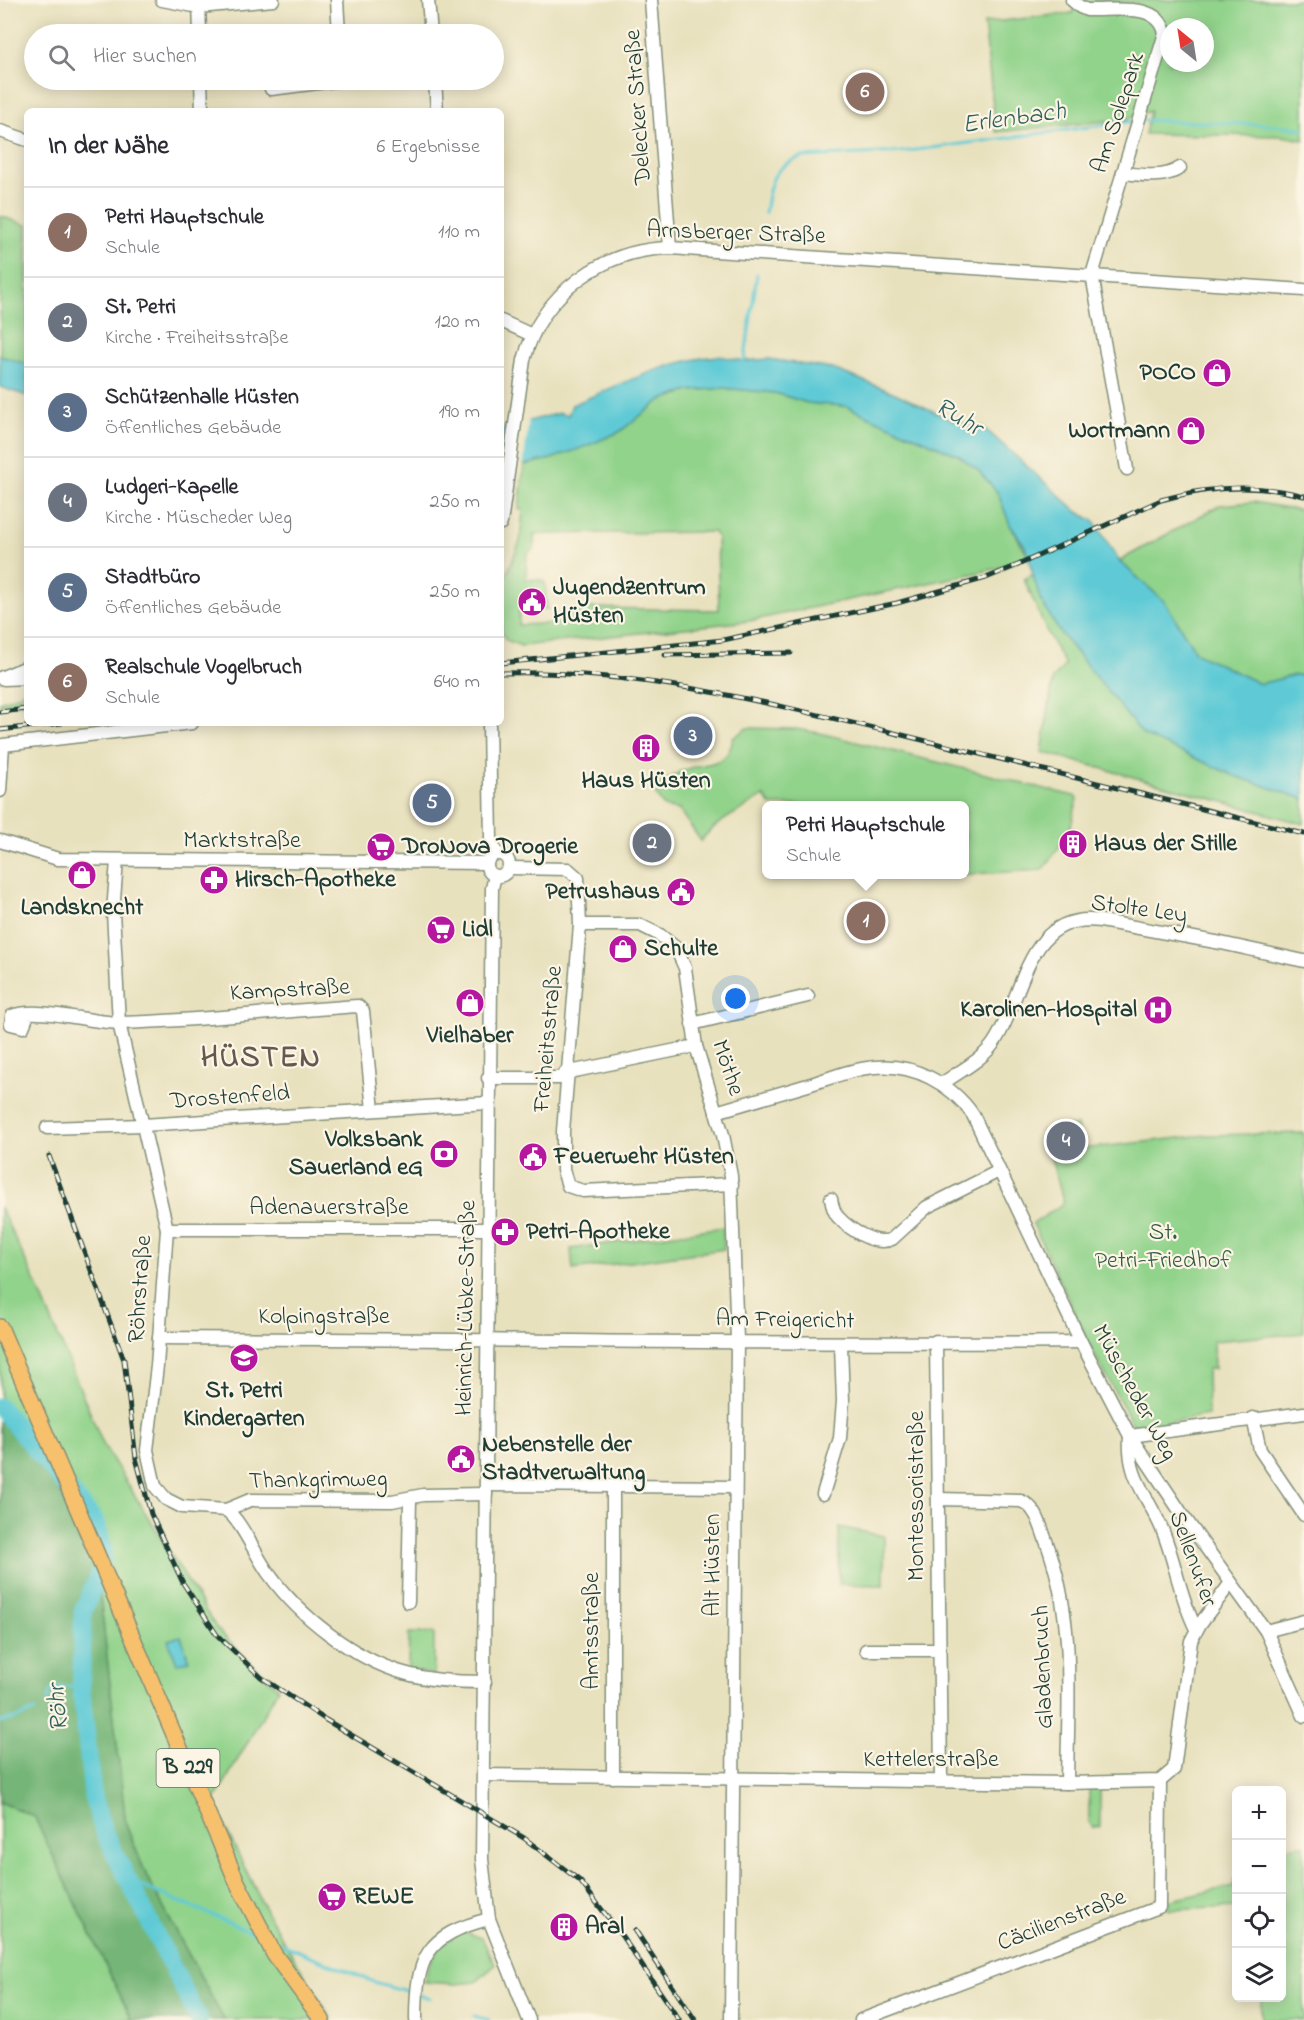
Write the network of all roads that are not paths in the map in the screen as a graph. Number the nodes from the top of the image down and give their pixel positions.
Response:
1 (162, 0) edge
2 (273, 0) edge
3 (337, 0) edge
4 (428, 0) edge
5 (651, 0) edge
6 (1072, 0) edge
7 (199, 4) edge
8 (200, 24) edge
9 (338, 24) edge
10 (430, 24) edge
11 (201, 90) edge
12 (436, 90) edge
13 (201, 108) edge
14 (437, 108) edge
15 (0, 131) edge
16 (24, 139) edge
17 (1180, 168) dead end
18 (1123, 172) junction
19 (670, 248) junction
20 (1092, 275) junction
21 (1304, 290) edge
22 (504, 322) edge
23 (532, 335) junction
24 (1127, 469) dead end
25 (504, 510) edge
26 (24, 668) edge
27 (24, 678) edge
28 (0, 679) edge
29 (166, 726) edge
30 (489, 726) edge
31 (0, 791) edge
32 (0, 841) edge
33 (491, 858) junction
34 (117, 861) junction
35 (510, 868) junction
36 (495, 876) junction
37 (580, 925) junction
38 (1304, 961) edge
39 (808, 996) dead end
40 (28, 1014) dead end
41 (118, 1023) junction
42 (692, 1024) junction
43 (696, 1046) junction
44 (565, 1076) junction
45 (488, 1078) junction
46 (942, 1084) junction
47 (488, 1103) junction
48 (373, 1110) junction
49 (716, 1112) junction
50 (143, 1125) junction
51 (47, 1128) dead end
52 (999, 1171) junction
53 (732, 1184) junction
54 (831, 1199) dead end
55 (167, 1229) junction
56 (490, 1229) junction
57 (0, 1327) edge
58 (159, 1338) junction
59 (488, 1339) junction
60 (736, 1340) junction
61 (936, 1341) junction
62 (1081, 1342) junction
63 (841, 1345) junction
64 (1304, 1413) edge
65 (1253, 1418) junction
66 (1130, 1436) junction
67 (613, 1486) junction
68 (734, 1486) junction
69 (157, 1489) joint
70 (487, 1490) junction
71 (822, 1494) dead end
72 (410, 1497) junction
73 (939, 1499) junction
74 (226, 1510) junction
75 (1304, 1515) edge
76 (1230, 1584) junction
77 (408, 1602) dead end
78 (1304, 1621) edge
79 (1196, 1629) junction
80 (1266, 1631) junction
81 (866, 1650) dead end
82 (939, 1650) junction
83 (485, 1682) junction
84 (1304, 1716) edge
85 (484, 1775) junction
86 (614, 1777) junction
87 (734, 1778) junction
88 (941, 1780) junction
89 (1160, 1781) junction
90 (1067, 1782) junction
91 (489, 1919) junction
92 (322, 2020) edge
93 (416, 2020) edge
94 (529, 2020) edge
95 (731, 2020) edge
96 (861, 2020) edge

1 - 7 street
2 - 7 street
3 - 9 street
4 - 10 street
5 - 19 street, Delecker Straße
6 - 18 street, Am Solepark
7 - 8 street
11 - 13 street
12 - 14 street
15 - 16 street
17 - 18 street
18 - 20 street, Am Solepark
19 - 20 street, Arnsberger Straße
19 - 23 street, Arnsberger Straße
20 - 21 street, Arnsberger Straße
20 - 24 street
22 - 23 street
23 - 25 street, Arnsberger Straße
26 - 28 street
27 - 28 street
29 - 31 street
30 - 33 street
32 - 34 street, Marktstraße
33 - 34 street, Marktstraße
33 - 35 street
33 - 36 street
34 - 41 street, Röhrstraße
35 - 36 street
35 - 37 street, Freiheitsstraße
36 - 45 street, Heinrich-Lübke-Straße
37 - 42 street, Möthe
37 - 44 street, Freiheitsstraße
38 - 46 street, Stolte Ley
39 - 42 street
40 - 41 street
41 - 48 street, Kampstraße
41 - 50 street, Röhrstraße
42 - 43 street, Möthe
43 - 44 street
43 - 49 street, Möthe
44 - 45 street
44 - 53 street, Freiheitsstraße
45 - 47 street, Heinrich-Lübke-Straße
46 - 49 street, Möthe
46 - 52 street, Müscheder Weg
47 - 48 street, Drostenfeld
47 - 56 street, Heinrich-Lübke-Straße
48 - 50 street, Drostenfeld
49 - 53 street, Alt Hüsten
50 - 51 street, Drostenfeld
50 - 55 street, Röhrstraße
52 - 54 street
52 - 62 street, Müscheder Weg
53 - 60 street, Alt Hüsten
55 - 56 street, Adenauerstraße
55 - 58 street, Röhrstraße
56 - 59 street, Heinrich-Lübke-Straße
57 - 92 main road, B 229
58 - 59 street, Kolpingstraße
58 - 69 street, Röhrstraße
59 - 60 street, Am Freigericht
59 - 70 street, Heinrich-Lübke-Straße
60 - 63 street, Am Freigericht
60 - 68 street, Alt Hüsten
61 - 62 street, Am Freigericht
61 - 63 street, Am Freigericht
61 - 73 street, Montessoristraße
62 - 66 street, Müscheder Weg
63 - 71 street
64 - 65 street
65 - 66 street
65 - 75 street
66 - 76 street, Müscheder Weg
66 - 79 street, Sellenufer
67 - 68 street, Thankgrimweg
67 - 70 street, Thankgrimweg
67 - 86 street, Amtsstraße
68 - 87 street, Alt Hüsten
69 - 74 street, Thankgrimweg
70 - 72 street, Thankgrimweg
70 - 83 street, Heinrich-Lübke-Straße
72 - 74 street, Thankgrimweg
72 - 77 street
73 - 82 street, Montessoristraße
73 - 90 street, Gladenbruch
74 - 83 street
76 - 79 street
76 - 80 street, Müscheder Weg
78 - 80 street
79 - 89 street
80 - 84 street, Müscheder Weg
81 - 82 street
82 - 88 street, Montessoristraße
83 - 85 street, Heinrich-Lübke-Straße
85 - 86 street, Kettelerstraße
85 - 91 street, Heinrich-Lübke-Straße
86 - 87 street, Kettelerstraße
87 - 88 street, Kettelerstraße
87 - 95 street, Alt Hüsten
88 - 90 street, Kettelerstraße
89 - 90 street, Kettelerstraße
89 - 96 street, Cäcilienstraße
91 - 93 street
91 - 94 street, Heinrich-Lübke-Straße

